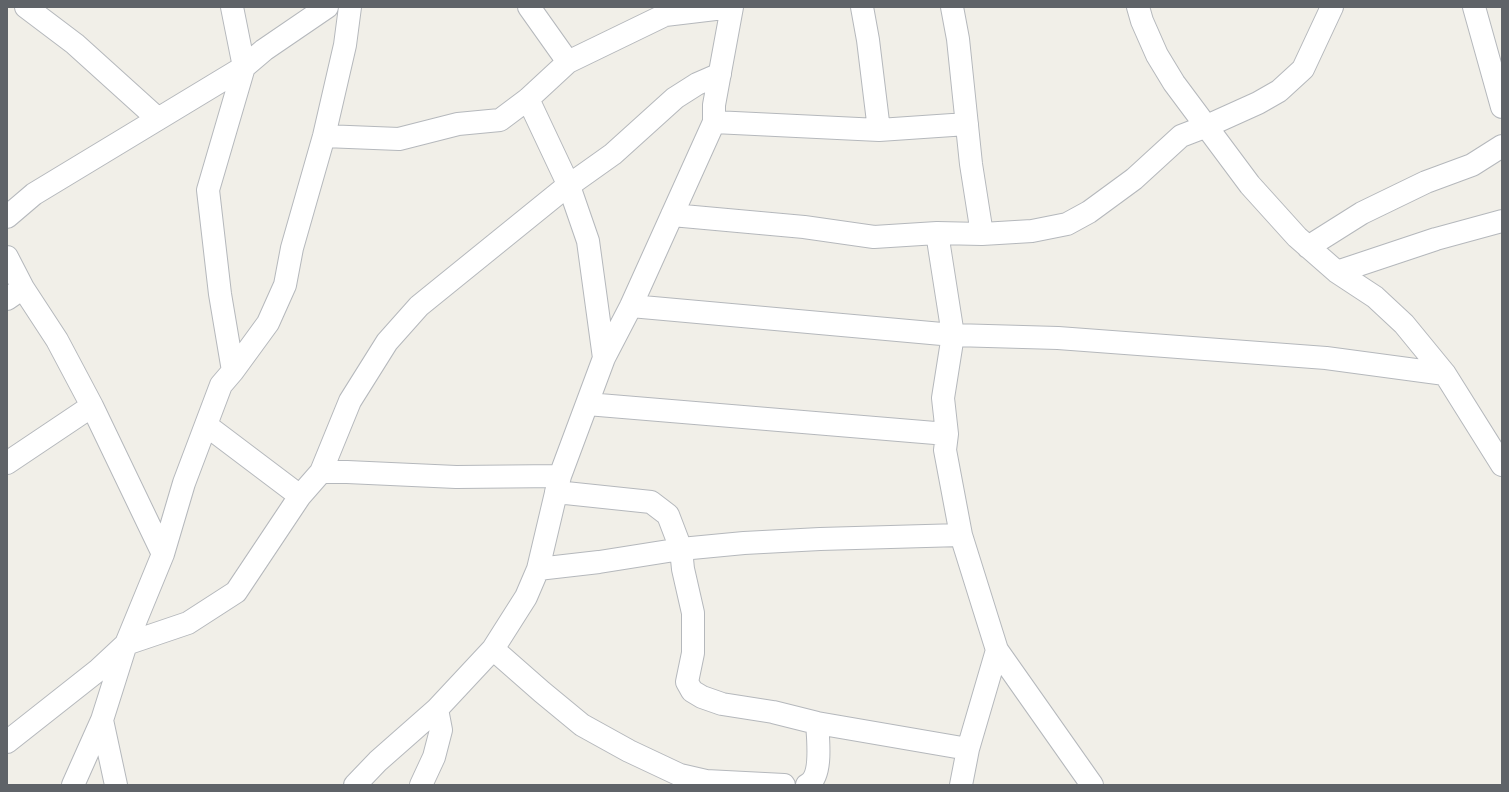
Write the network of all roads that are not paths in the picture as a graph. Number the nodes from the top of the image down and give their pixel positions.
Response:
1 (26, 7) edge
2 (232, 7) edge
3 (327, 7) edge
4 (350, 7) edge
5 (529, 7) edge
6 (862, 7) edge
7 (952, 7) edge
8 (1138, 7) edge
9 (1332, 7) edge
10 (1474, 7) edge
11 (663, 11) edge
12 (568, 62) junction
13 (244, 67) junction
14 (720, 74) junction
15 (528, 99) junction
16 (1502, 107) edge
17 (158, 119) junction
18 (714, 122) junction
19 (967, 124) junction
20 (1207, 126) junction
21 (879, 130) junction
22 (324, 136) junction
23 (1502, 146) edge
24 (569, 186) junction
25 (672, 214) junction
26 (7, 217) edge
27 (1502, 221) edge
28 (937, 233) junction
29 (982, 234) junction
30 (1308, 247) junction
31 (7, 257) edge
32 (1337, 272) junction
33 (15, 294) edge
34 (631, 306) junction
35 (953, 335) junction
36 (604, 358) junction
37 (233, 371) junction
38 (1445, 374) junction
39 (587, 404) junction
40 (92, 406) junction
41 (206, 425) junction
42 (947, 434) junction
43 (7, 464) edge
44 (1502, 465) edge
45 (321, 472) junction
46 (558, 484) junction
47 (300, 496) junction
48 (962, 534) junction
49 (681, 549) junction
50 (163, 554) junction
51 (538, 570) junction
52 (126, 644) junction
53 (493, 649) junction
54 (997, 650) junction
55 (437, 709) junction
56 (102, 720) junction
57 (817, 723) junction
58 (7, 742) edge
59 (968, 749) junction
60 (678, 780) edge
61 (73, 785) edge
62 (116, 785) edge
63 (354, 785) edge
64 (421, 785) edge
65 (784, 785) edge
66 (807, 785) edge
67 (961, 785) edge
68 (1092, 785) edge

1 - 17 street
2 - 13 street
3 - 13 street
4 - 22 street
5 - 12 street
6 - 21 street
7 - 19 street
8 - 20 street
9 - 20 street
10 - 16 street
11 - 12 street
11 - 14 street
12 - 15 street
13 - 17 street
13 - 37 street
14 - 18 street
14 - 24 street
15 - 22 street
15 - 24 street
17 - 26 street
18 - 21 street
18 - 25 street
19 - 21 street
19 - 29 street
20 - 29 street
20 - 30 street
22 - 37 street
23 - 30 street
24 - 36 street
24 - 45 street
25 - 28 street
25 - 34 street
27 - 32 street
28 - 29 street
28 - 35 street
30 - 32 street
31 - 33 street
32 - 38 street
33 - 40 street
34 - 35 street
34 - 36 street
35 - 38 street
35 - 42 street
36 - 39 street
37 - 41 street
38 - 44 street
39 - 42 street
39 - 46 street
40 - 43 street
40 - 50 street
41 - 47 street
41 - 50 street
42 - 48 street
45 - 46 street
45 - 47 street
46 - 49 street
46 - 51 street
47 - 52 street
48 - 49 street
48 - 54 street
49 - 51 street
49 - 57 street
50 - 52 street
51 - 53 street
52 - 56 street
52 - 58 street
53 - 55 street
53 - 60 street
54 - 59 street
54 - 68 street
55 - 63 street
55 - 64 street
56 - 61 street
56 - 62 street
57 - 59 street
57 - 66 street
59 - 67 street
60 - 65 street

